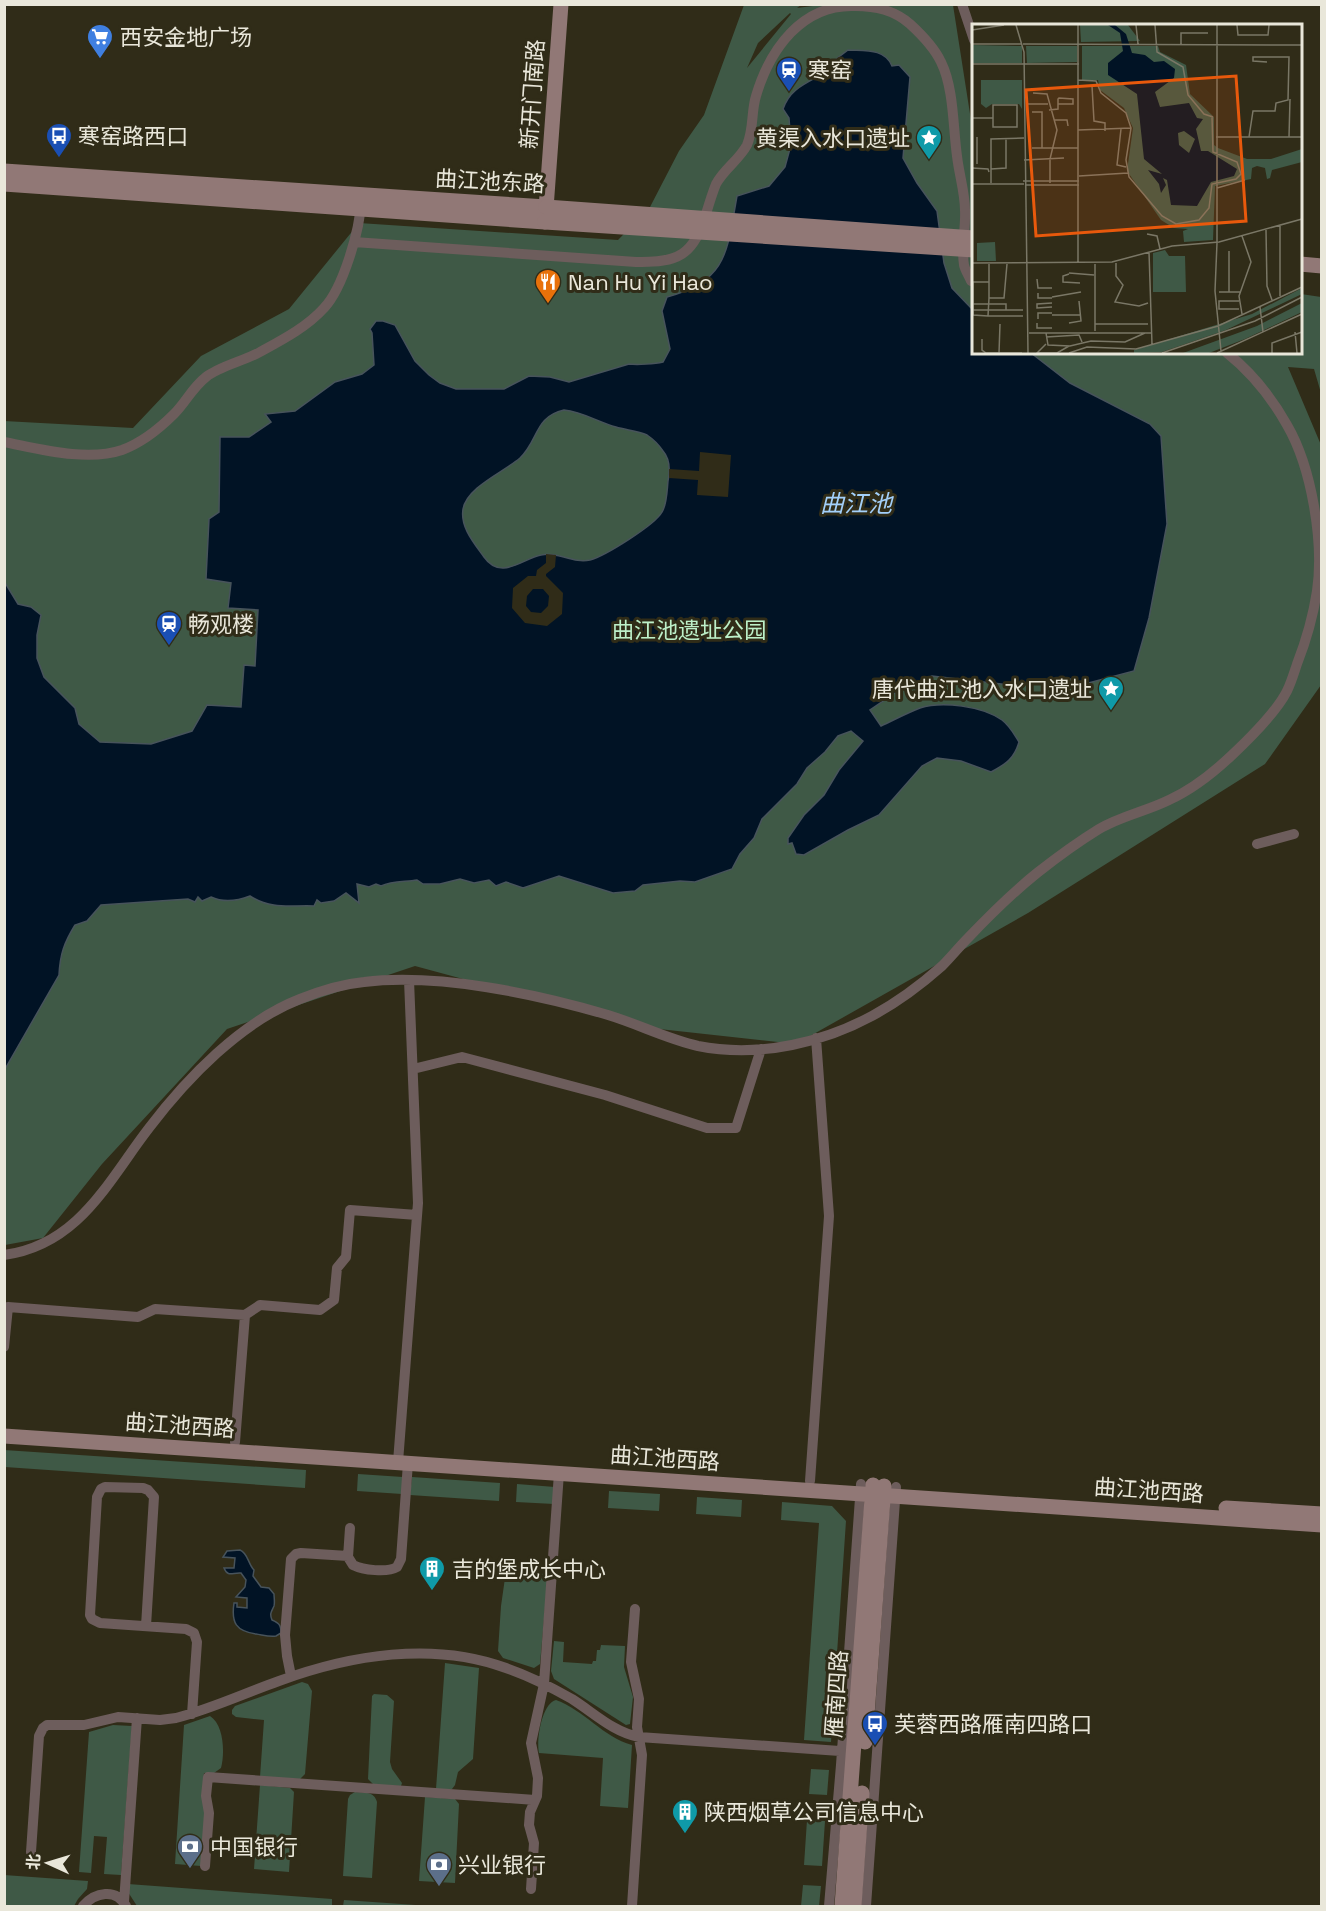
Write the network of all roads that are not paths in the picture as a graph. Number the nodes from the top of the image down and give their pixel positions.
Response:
1 (561, 4) edge
2 (962, 4) edge
3 (972, 34) edge
4 (4, 171) edge
5 (4, 184) edge
6 (361, 202) junction
7 (546, 207) junction
8 (545, 222) junction
9 (972, 238) edge
10 (354, 242) junction
11 (972, 250) edge
12 (1302, 264) edge
13 (1322, 266) edge
14 (972, 281) edge
15 (1228, 354) edge
16 (4, 442) edge
17 (1294, 834) dead end
18 (1257, 844) dead end
19 (409, 980) junction
20 (816, 1038) junction
21 (761, 1049) junction
22 (412, 1069) junction
23 (417, 1215) junction
24 (4, 1255) edge
25 (245, 1315) junction
26 (4, 1347) edge
27 (4, 1426) edge
28 (4, 1436) edge
29 (235, 1442) junction
30 (401, 1459) junction
31 (559, 1473) junction
32 (810, 1481) junction
33 (878, 1490) junction
34 (1322, 1514) edge
35 (1322, 1525) edge
36 (350, 1528) dead end
37 (348, 1556) junction
38 (635, 1609) dead end
39 (146, 1626) junction
40 (291, 1676) junction
41 (544, 1684) junction
42 (192, 1714) junction
43 (137, 1718) junction
44 (639, 1737) junction
45 (848, 1752) junction
46 (535, 1800) junction
47 (31, 1852) dead end
48 (205, 1866) dead end
49 (531, 1889) dead end
50 (125, 1904) edge
51 (83, 1906) edge
52 (632, 1906) edge
53 (829, 1906) edge
54 (842, 1906) edge
55 (854, 1906) edge
56 (866, 1906) edge

1 - 7 street, 新开门南路
2 - 3 street
4 - 6 street, 曲江池东路
5 - 6 street, 曲江池东路
6 - 7 street, 曲江池东路
6 - 8 street, 曲江池东路
6 - 10 street
7 - 8 street, 新开门南路
7 - 9 street, 曲江池东路, bridge
8 - 11 street, 曲江池东路, bridge
10 - 14 street
10 - 16 street
12 - 13 street
15 - 20 street
17 - 18 street
19 - 21 street
19 - 22 street
19 - 24 street
20 - 21 street
20 - 32 street
21 - 22 street
22 - 23 street
23 - 25 street
23 - 30 street
25 - 26 street
25 - 29 street
27 - 29 street, 曲江池西路
28 - 30 street, 曲江池西路
29 - 30 street, 曲江池西路
30 - 31 street, 曲江池西路
30 - 32 street, 曲江池西路
30 - 37 street
31 - 33 street, 曲江池西路
31 - 41 street
32 - 33 street, 曲江池西路
33 - 34 street, 曲江池西路
33 - 35 street, 曲江池西路
33 - 45 street, 雁南四路
33 - 55 street, 雁南四路
33 - 56 street
36 - 37 street
37 - 40 street
38 - 44 street
39 - 39 street
39 - 42 street
40 - 41 street
40 - 42 street
41 - 44 street
41 - 46 street
42 - 43 street
43 - 47 street
43 - 50 street
44 - 45 street
44 - 52 street
45 - 53 street
45 - 54 street, 雁南四路
46 - 48 street
46 - 49 street
50 - 51 street

